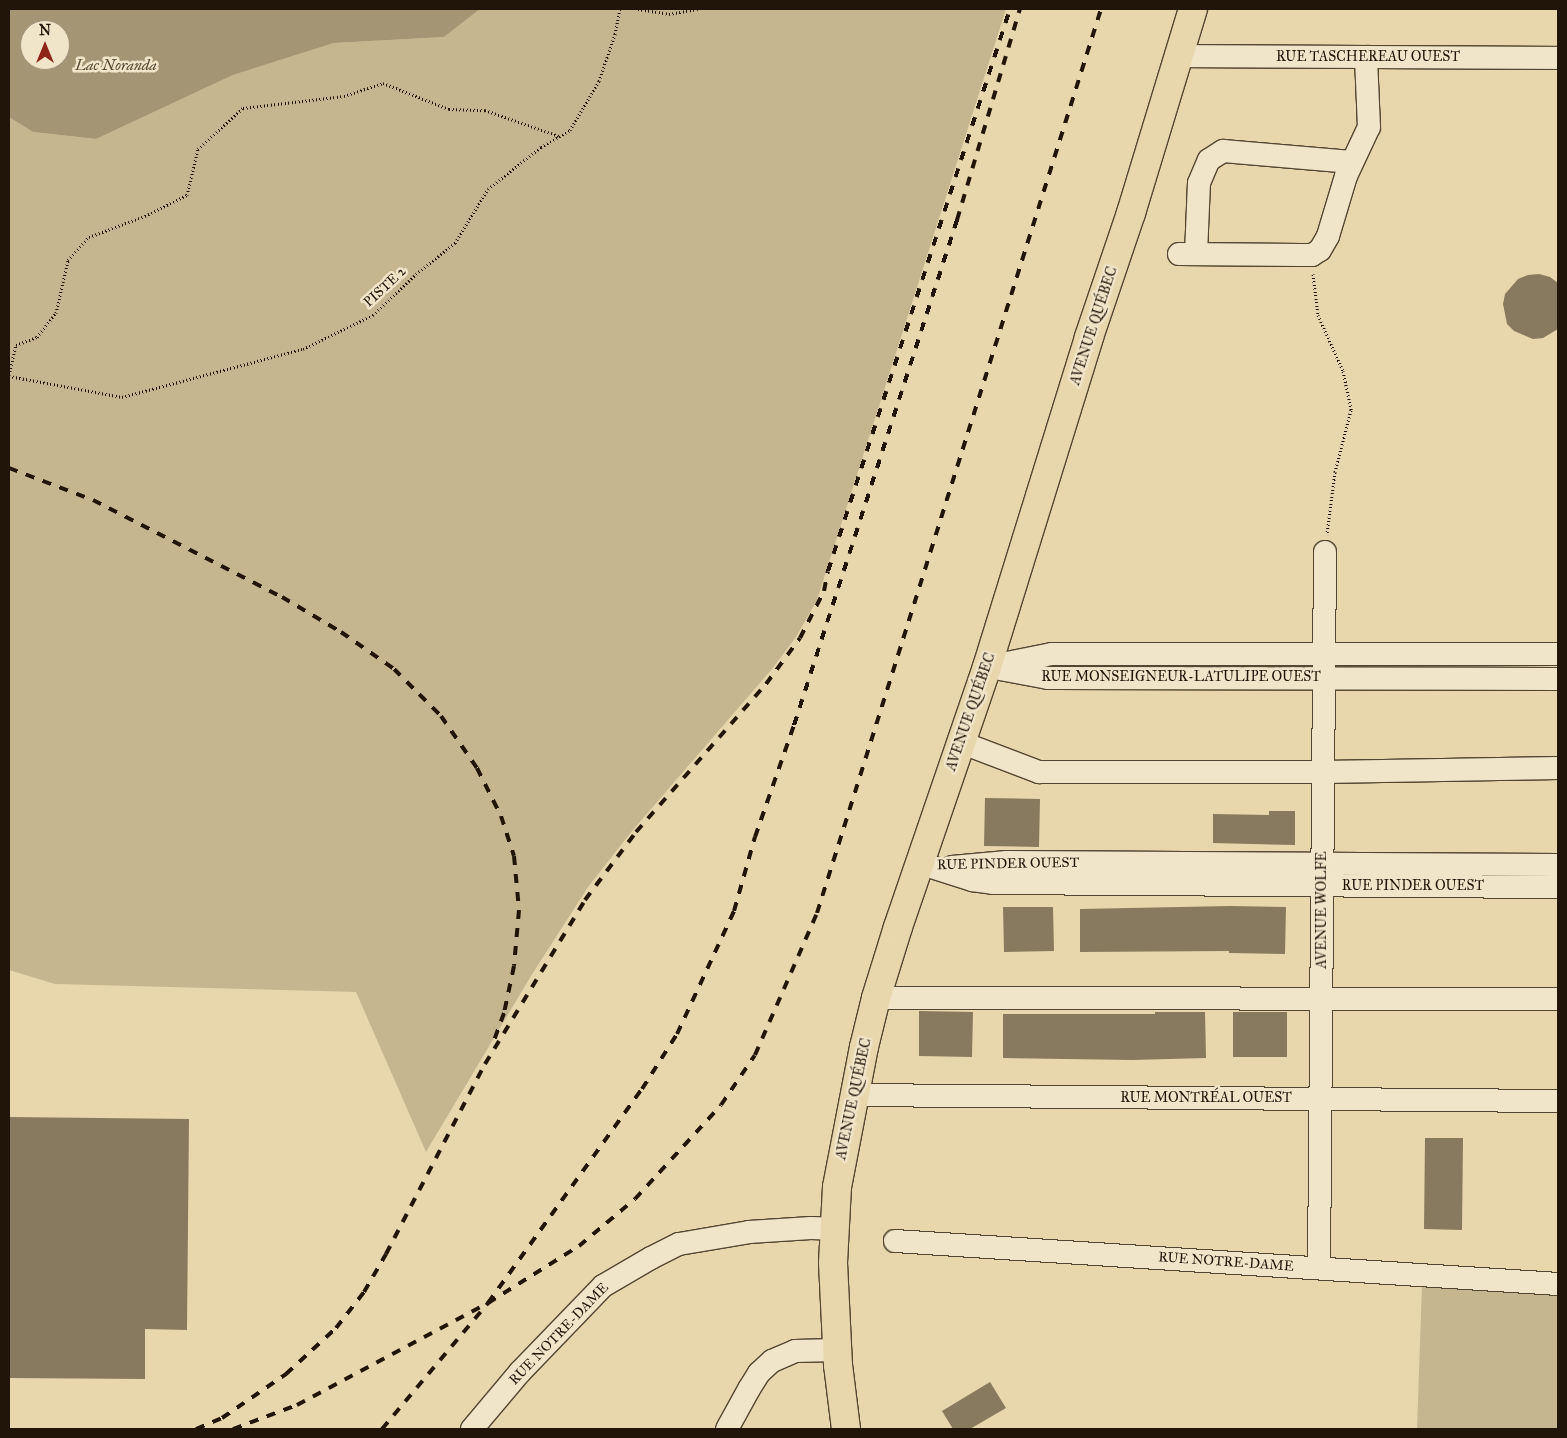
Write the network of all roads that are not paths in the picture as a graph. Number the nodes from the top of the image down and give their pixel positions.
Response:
1 (1192, 9) edge
2 (1178, 56) junction
3 (1366, 57) junction
4 (1558, 58) edge
5 (1352, 162) junction
6 (1325, 552) road end
7 (1323, 654) junction
8 (1558, 654) edge
9 (987, 667) junction
10 (1323, 678) junction
11 (1558, 679) edge
12 (960, 742) junction
13 (1558, 768) edge
14 (1323, 772) junction
15 (919, 863) junction
16 (1558, 865) edge
17 (1322, 875) junction
18 (1558, 886) edge
19 (876, 998) junction
20 (1558, 999) edge
21 (1322, 1000) junction
22 (854, 1095) junction
23 (1321, 1099) junction
24 (1558, 1100) edge
25 (835, 1229) junction
26 (895, 1241) dead end
27 (1319, 1268) junction
28 (1558, 1284) edge
29 (836, 1350) junction
30 (472, 1429) edge
31 (727, 1429) edge
32 (846, 1429) edge

1 - 2 main road, AVENUE QUÉBEC
2 - 3 street, RUE TASCHEREAU OUEST
2 - 9 main road, AVENUE QUÉBEC
3 - 4 street, RUE TASCHEREAU OUEST
3 - 5 street
5 - 5 street
6 - 7 street, AVENUE WOLFE
7 - 8 street, RUE MONSEIGNEUR-LATULIPE OUEST
7 - 9 street, RUE MONSEIGNEUR-LATULIPE OUEST
7 - 10 street, AVENUE WOLFE
9 - 10 street, RUE MONSEIGNEUR-LATULIPE OUEST
9 - 12 main road, AVENUE QUÉBEC
10 - 11 street, RUE MONSEIGNEUR-LATULIPE OUEST
10 - 14 street, AVENUE WOLFE
12 - 14 street
12 - 15 main road, AVENUE QUÉBEC
13 - 14 street
14 - 17 street, AVENUE WOLFE
15 - 17 street, RUE PINDER OUEST
15 - 19 main road, AVENUE QUÉBEC
16 - 17 street, RUE PINDER OUEST
17 - 18 street, RUE PINDER OUEST
17 - 21 street, AVENUE WOLFE
19 - 21 street
19 - 22 main road, AVENUE QUÉBEC
20 - 21 street
21 - 23 street, AVENUE WOLFE
22 - 23 street, RUE MONTRÉAL OUEST
22 - 25 main road, AVENUE QUÉBEC
23 - 24 street, RUE MONTRÉAL OUEST
23 - 27 street, AVENUE WOLFE
25 - 29 main road, AVENUE QUÉBEC
25 - 30 street, RUE NOTRE-DAME
26 - 27 street, RUE NOTRE-DAME
27 - 28 street, RUE NOTRE-DAME
29 - 31 street
29 - 32 main road, AVENUE QUÉBEC

